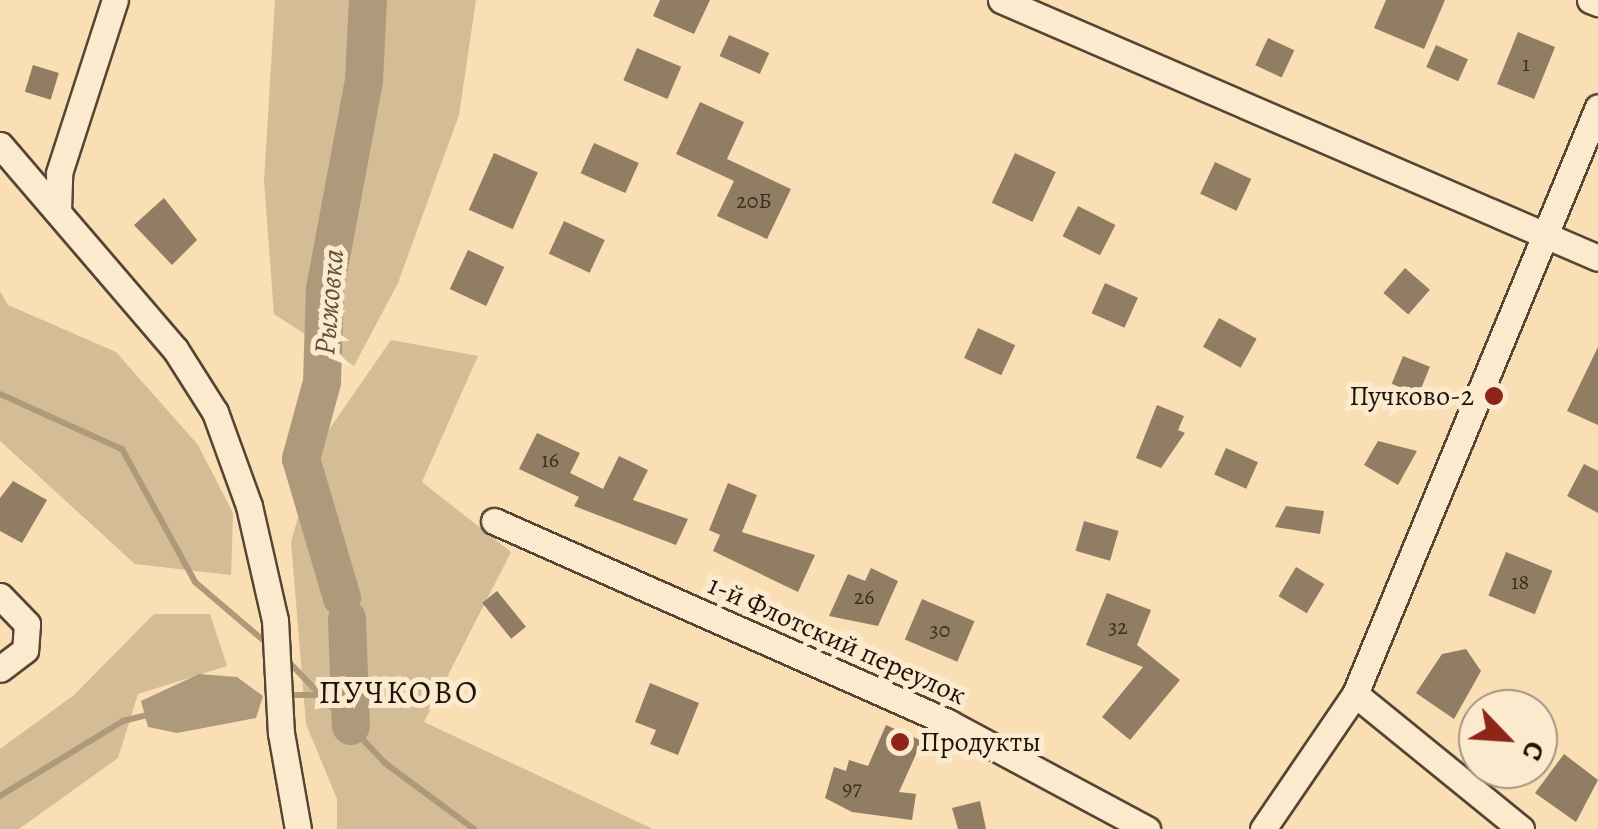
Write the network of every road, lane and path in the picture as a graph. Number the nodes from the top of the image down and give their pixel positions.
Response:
1 (115, 0) edge
2 (1001, 0) edge
3 (1590, 0) edge
4 (1598, 3) edge
5 (1598, 107) edge
6 (0, 145) edge
7 (58, 210) junction
8 (1543, 233) junction
9 (1598, 258) edge
10 (494, 522) dead end
11 (0, 596) edge
12 (0, 670) edge
13 (1356, 694) junction
14 (298, 829) edge
15 (1147, 829) edge
16 (1262, 829) edge
17 (1520, 829) edge

1 - 7 street
2 - 8 street
3 - 4 street
5 - 8 street
6 - 7 street
7 - 14 street
8 - 9 street
8 - 13 street
10 - 15 street, 1-й Флотский переулок
11 - 12 street
13 - 16 street
13 - 17 street

